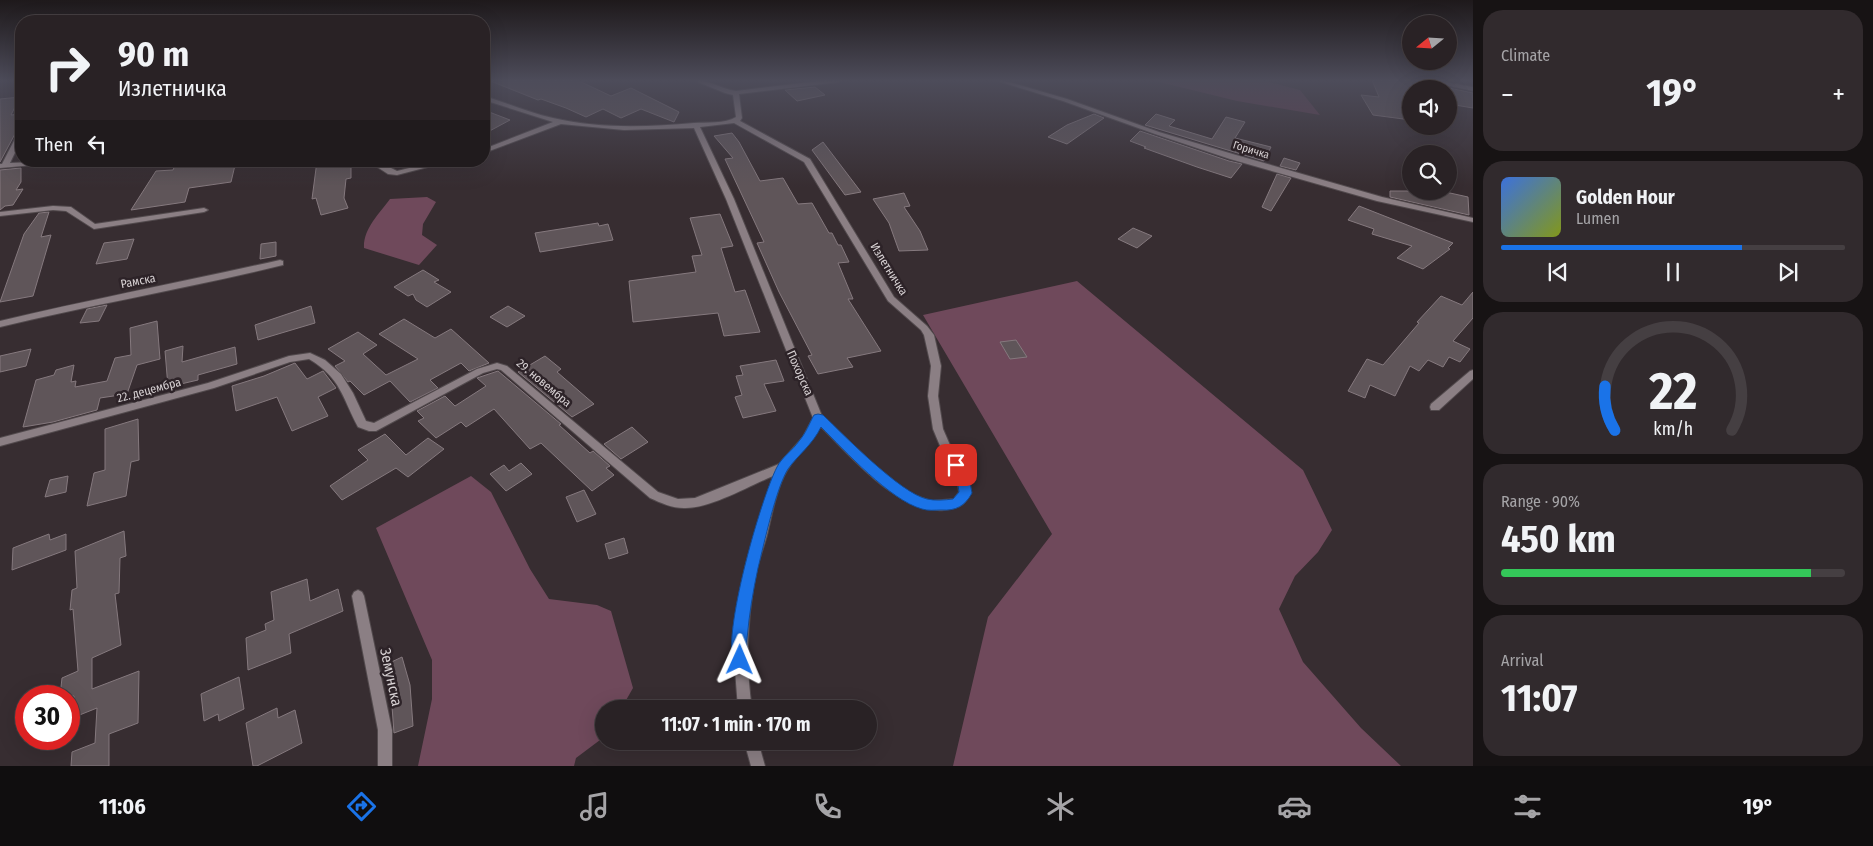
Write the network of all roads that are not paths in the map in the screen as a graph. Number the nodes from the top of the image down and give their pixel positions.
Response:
1 (540, 116) edge
2 (740, 116) edge
3 (1109, 116) edge
4 (560, 122) junction
5 (734, 122) junction
6 (696, 125) junction
7 (15, 143) edge
8 (490, 149) edge
9 (15, 165) edge
10 (2, 166) edge
11 (382, 167) edge
12 (422, 167) edge
13 (204, 210) dead end
14 (0, 214) edge
15 (1473, 220) edge
16 (280, 263) dead end
17 (0, 324) edge
18 (303, 356) joint
19 (1473, 373) edge
20 (1435, 408) dead end
21 (818, 418) junction
22 (0, 442) edge
23 (783, 467) junction
24 (358, 596) dead end
25 (744, 700) edge
26 (754, 750) edge
27 (385, 766) edge
28 (758, 766) edge

1 - 4 street
2 - 5 street
3 - 15 street, Горичка
4 - 6 street
4 - 8 street
5 - 6 street
5 - 21 street, Излетничка
6 - 21 street, Похорска
7 - 10 street
9 - 10 street
11 - 12 street
13 - 14 street
16 - 17 street, Рамска
18 - 22 street, 22. децембра
18 - 23 street, 29. новембра
19 - 20 street
21 - 23 street
23 - 25 street
24 - 27 street, Земунска
26 - 28 street

